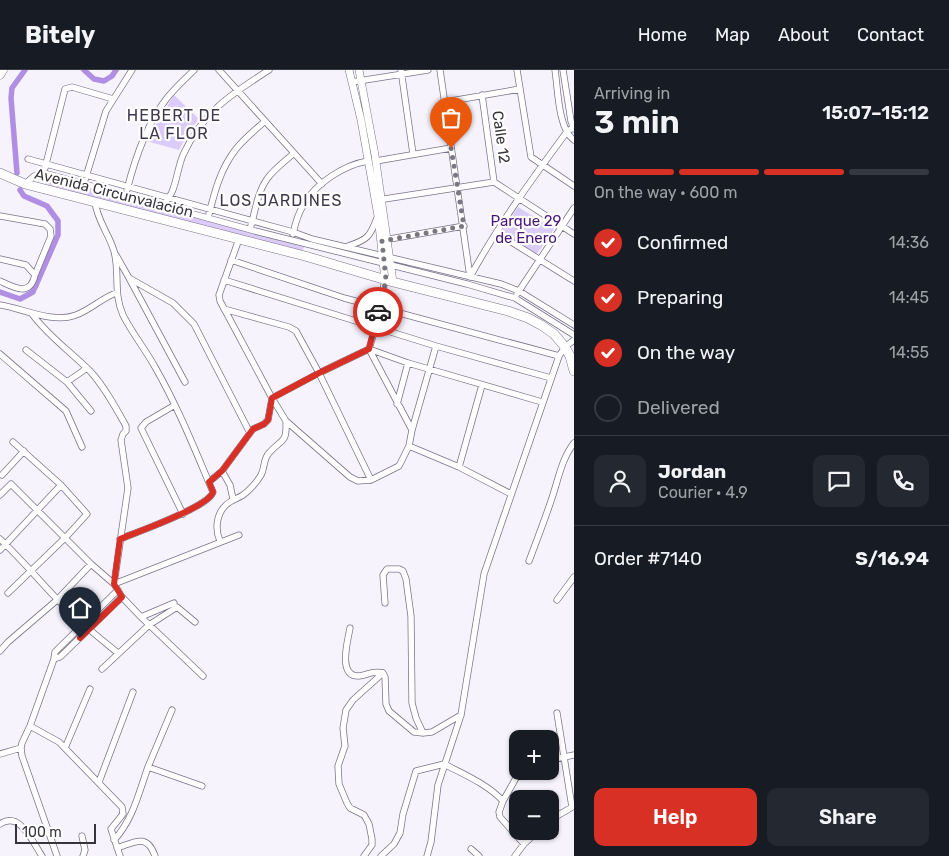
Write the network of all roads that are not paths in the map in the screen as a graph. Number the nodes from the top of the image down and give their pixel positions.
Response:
1 (3, 70) edge
2 (132, 70) edge
3 (194, 70) edge
4 (218, 70) edge
5 (269, 70) edge
6 (350, 70) edge
7 (359, 70) edge
8 (428, 70) edge
9 (440, 70) edge
10 (517, 70) edge
11 (555, 70) edge
12 (564, 70) edge
13 (402, 72) edge
14 (0, 76) edge
15 (361, 80) junction
16 (352, 82) junction
17 (520, 89) junction
18 (236, 91) junction
19 (482, 95) junction
20 (113, 99) junction
21 (445, 102) junction
22 (264, 122) junction
23 (573, 128) edge
24 (566, 133) junction
25 (574, 140) edge
26 (451, 148) junction
27 (293, 154) junction
28 (413, 154) junction
29 (28, 160) dead end
30 (376, 160) junction
31 (368, 161) junction
32 (46, 164) junction
33 (542, 165) junction
34 (44, 172) junction
35 (0, 173) edge
36 (87, 176) junction
37 (494, 182) junction
38 (25, 184) junction
39 (84, 184) junction
40 (322, 184) junction
41 (574, 186) edge
42 (128, 188) junction
43 (457, 188) junction
44 (126, 194) junction
45 (171, 197) junction
46 (519, 199) junction
47 (378, 200) junction
48 (94, 202) junction
49 (165, 206) junction
50 (172, 208) junction
51 (574, 208) edge
52 (210, 210) junction
53 (0, 216) edge
54 (378, 216) junction
55 (208, 218) junction
56 (252, 221) junction
57 (464, 226) junction
58 (561, 226) junction
59 (250, 229) junction
60 (293, 232) junction
61 (497, 233) junction
62 (574, 234) edge
63 (238, 239) junction
64 (292, 239) junction
65 (385, 240) junction
66 (348, 246) junction
67 (114, 251) junction
68 (335, 251) junction
69 (386, 256) junction
70 (539, 258) junction
71 (0, 259) edge
72 (231, 260) junction
73 (387, 265) junction
74 (35, 275) junction
75 (470, 277) junction
76 (129, 278) junction
77 (224, 280) junction
78 (0, 281) edge
79 (389, 281) junction
80 (574, 281) edge
81 (467, 284) junction
82 (519, 290) junction
83 (116, 293) junction
84 (515, 298) junction
85 (0, 305) edge
86 (379, 307) junction
87 (224, 309) junction
88 (32, 314) junction
89 (574, 325) edge
90 (376, 326) junction
91 (574, 335) edge
92 (574, 340) edge
93 (436, 346) junction
94 (565, 346) junction
95 (369, 349) junction
96 (26, 350) dead end
97 (0, 354) edge
98 (558, 356) junction
99 (408, 363) junction
100 (86, 368) junction
101 (428, 369) junction
102 (574, 372) edge
103 (319, 373) junction
104 (550, 378) junction
105 (67, 382) junction
106 (185, 382) dead end
107 (482, 384) junction
108 (272, 398) junction
109 (542, 402) junction
110 (397, 404) junction
111 (176, 406) junction
112 (90, 411) dead end
113 (286, 421) junction
114 (412, 430) junction
115 (250, 433) junction
116 (13, 442) dead end
117 (574, 443) edge
118 (409, 446) junction
119 (82, 447) dead end
120 (24, 451) junction
121 (459, 467) junction
122 (222, 471) junction
123 (1, 474) edge
124 (371, 480) junction
125 (209, 482) junction
126 (11, 484) junction
127 (61, 485) junction
128 (511, 494) junction
129 (0, 495) edge
130 (233, 499) junction
131 (39, 510) junction
132 (183, 514) junction
133 (239, 535) dead end
134 (66, 537) junction
135 (0, 539) edge
136 (120, 539) junction
137 (220, 541) junction
138 (6, 544) junction
139 (0, 550) edge
140 (529, 561) dead end
141 (91, 564) junction
142 (31, 570) junction
143 (574, 577) edge
144 (114, 584) junction
145 (118, 590) junction
146 (8, 593) dead end
147 (122, 597) junction
148 (57, 600) junction
149 (557, 600) dead end
150 (174, 603) dead end
151 (385, 603) dead end
152 (141, 617) junction
153 (195, 622) dead end
154 (83, 624) junction
155 (149, 625) junction
156 (350, 628) dead end
157 (89, 629) junction
158 (0, 651) edge
159 (118, 653) junction
160 (54, 660) junction
161 (102, 669) dead end
162 (383, 673) junction
163 (204, 676) dead end
164 (90, 689) dead end
165 (133, 692) dead end
166 (172, 710) dead end
167 (557, 713) dead end
168 (461, 716) junction
169 (30, 726) junction
170 (423, 734) junction
171 (20, 748) junction
172 (65, 748) junction
173 (0, 754) edge
174 (574, 755) edge
175 (564, 757) junction
176 (559, 758) edge
177 (444, 764) junction
178 (148, 767) junction
179 (515, 780) edge
180 (99, 782) junction
181 (202, 786) dead end
182 (504, 801) junction
183 (573, 807) edge
184 (559, 815) edge
185 (0, 824) edge
186 (82, 836) dead end
187 (114, 840) junction
188 (528, 840) edge
189 (524, 844) junction
190 (117, 848) junction
191 (471, 849) dead end
192 (42, 856) edge
193 (57, 856) edge
194 (83, 856) edge
195 (120, 856) edge
196 (155, 856) edge
197 (364, 856) edge
198 (381, 856) edge
199 (427, 856) edge
200 (479, 856) edge
201 (515, 856) edge

1 - 14 main road
2 - 20 street
3 - 42 street
4 - 18 street
5 - 18 street
6 - 16 street
7 - 15 street
8 - 13 street
9 - 21 street
10 - 17 street
11 - 24 street
12 - 23 street
13 - 15 street
13 - 28 street
15 - 16 street
15 - 30 street
16 - 31 street
17 - 19 street
17 - 33 street
18 - 22 street
18 - 45 street
19 - 21 street
19 - 37 street, Calle 12
20 - 32 street
20 - 36 street
21 - 26 street
22 - 27 street
22 - 52 street
23 - 24 street
24 - 25 street
24 - 33 street
26 - 28 street
26 - 43 street
27 - 40 street
27 - 56 street
28 - 30 street
29 - 32 street
30 - 47 street
31 - 40 street
31 - 47 street
32 - 34 street
32 - 36 street
33 - 41 street
33 - 46 street
34 - 38 street
34 - 39 street
35 - 38 highway, Avenida Circunvalación
36 - 39 street
36 - 42 street
37 - 43 street
37 - 46 street
38 - 48 highway, Avenida Circunvalación
39 - 44 street
40 - 60 street
42 - 44 street
42 - 45 street
43 - 47 street
43 - 57 street
44 - 49 street
45 - 49 street
45 - 50 street
45 - 52 street
46 - 58 street
46 - 61 street
47 - 54 street
47 - 65 street
48 - 63 highway, Avenida Circunvalación
48 - 67 street
49 - 50 street
50 - 55 street
51 - 58 street
52 - 55 street
52 - 56 street
53 - 74 street
54 - 65 street
54 - 66 street
55 - 59 street
56 - 59 street
56 - 60 street
57 - 65 street
57 - 75 street
58 - 62 street
58 - 70 street
59 - 64 street
60 - 64 street
60 - 66 street
61 - 70 street
61 - 75 street
63 - 72 street
63 - 79 highway, Avenida Circunvalación
64 - 68 street
65 - 69 street
66 - 68 street
66 - 69 street
67 - 76 street
67 - 83 street
68 - 73 street
69 - 73 street
69 - 75 street
70 - 80 street
70 - 82 street
71 - 74 street
72 - 77 street
72 - 86 street
73 - 79 street
73 - 81 street
74 - 78 street
75 - 81 street
75 - 82 street
76 - 106 street
76 - 115 street
77 - 87 street
77 - 90 street
79 - 86 street
79 - 94 highway, Avenida Circunvalación
81 - 84 street
82 - 84 street
82 - 89 street
83 - 88 street
83 - 111 street
84 - 91 street
85 - 88 street
86 - 90 street
86 - 98 street
87 - 103 street
87 - 108 street
88 - 100 street
90 - 93 street
90 - 95 street
92 - 94 street
93 - 101 street
93 - 104 street
94 - 98 street
94 - 102 highway, Avenida Circunvalación
95 - 99 street
95 - 103 street
95 - 110 street
96 - 105 street
97 - 119 street
98 - 104 street
99 - 101 street
99 - 110 street
100 - 105 street
100 - 136 street
101 - 107 street
101 - 114 street
103 - 108 street
103 - 124 street
104 - 109 street
105 - 112 street
107 - 109 street
107 - 121 street
108 - 113 street
108 - 115 street
109 - 128 street
110 - 114 street
111 - 125 street
111 - 132 street
113 - 124 street
113 - 130 street
114 - 118 street
115 - 122 street
116 - 120 street
117 - 140 street
118 - 121 street
118 - 124 street
120 - 123 street
120 - 127 street
121 - 128 street
122 - 125 street
122 - 130 street
123 - 126 street
125 - 132 street
126 - 129 street
126 - 131 street
127 - 131 street
127 - 134 street
128 - 168 street
130 - 137 street
131 - 134 street
131 - 138 street
132 - 136 street
133 - 137 street
134 - 141 street
134 - 142 street
135 - 138 street
136 - 144 street
137 - 144 street
138 - 139 street
138 - 142 street
141 - 144 street
141 - 148 street
142 - 146 street
142 - 148 street
143 - 149 street
144 - 145 street
145 - 147 street
145 - 154 street
147 - 152 street
147 - 157 street
148 - 154 street
148 - 158 street
150 - 152 street
151 - 170 street
152 - 155 street
153 - 155 street
154 - 157 street
154 - 160 street
155 - 159 street
155 - 163 street
156 - 162 street
157 - 159 street
157 - 160 street
159 - 161 street
160 - 169 street
162 - 170 street
162 - 197 street
164 - 172 street
165 - 180 street
166 - 178 street
167 - 175 street
168 - 170 street
168 - 177 street
169 - 171 street
169 - 172 street
171 - 173 street
171 - 193 street
172 - 180 street
174 - 175 street
175 - 176 street
175 - 183 street
177 - 182 street
177 - 198 street
177 - 199 street
178 - 181 street
178 - 187 street
179 - 182 street
180 - 187 street
182 - 189 street
183 - 184 street
185 - 192 street
186 - 194 street
187 - 190 street
188 - 189 street
189 - 201 street
190 - 195 street
190 - 196 street
191 - 200 street

